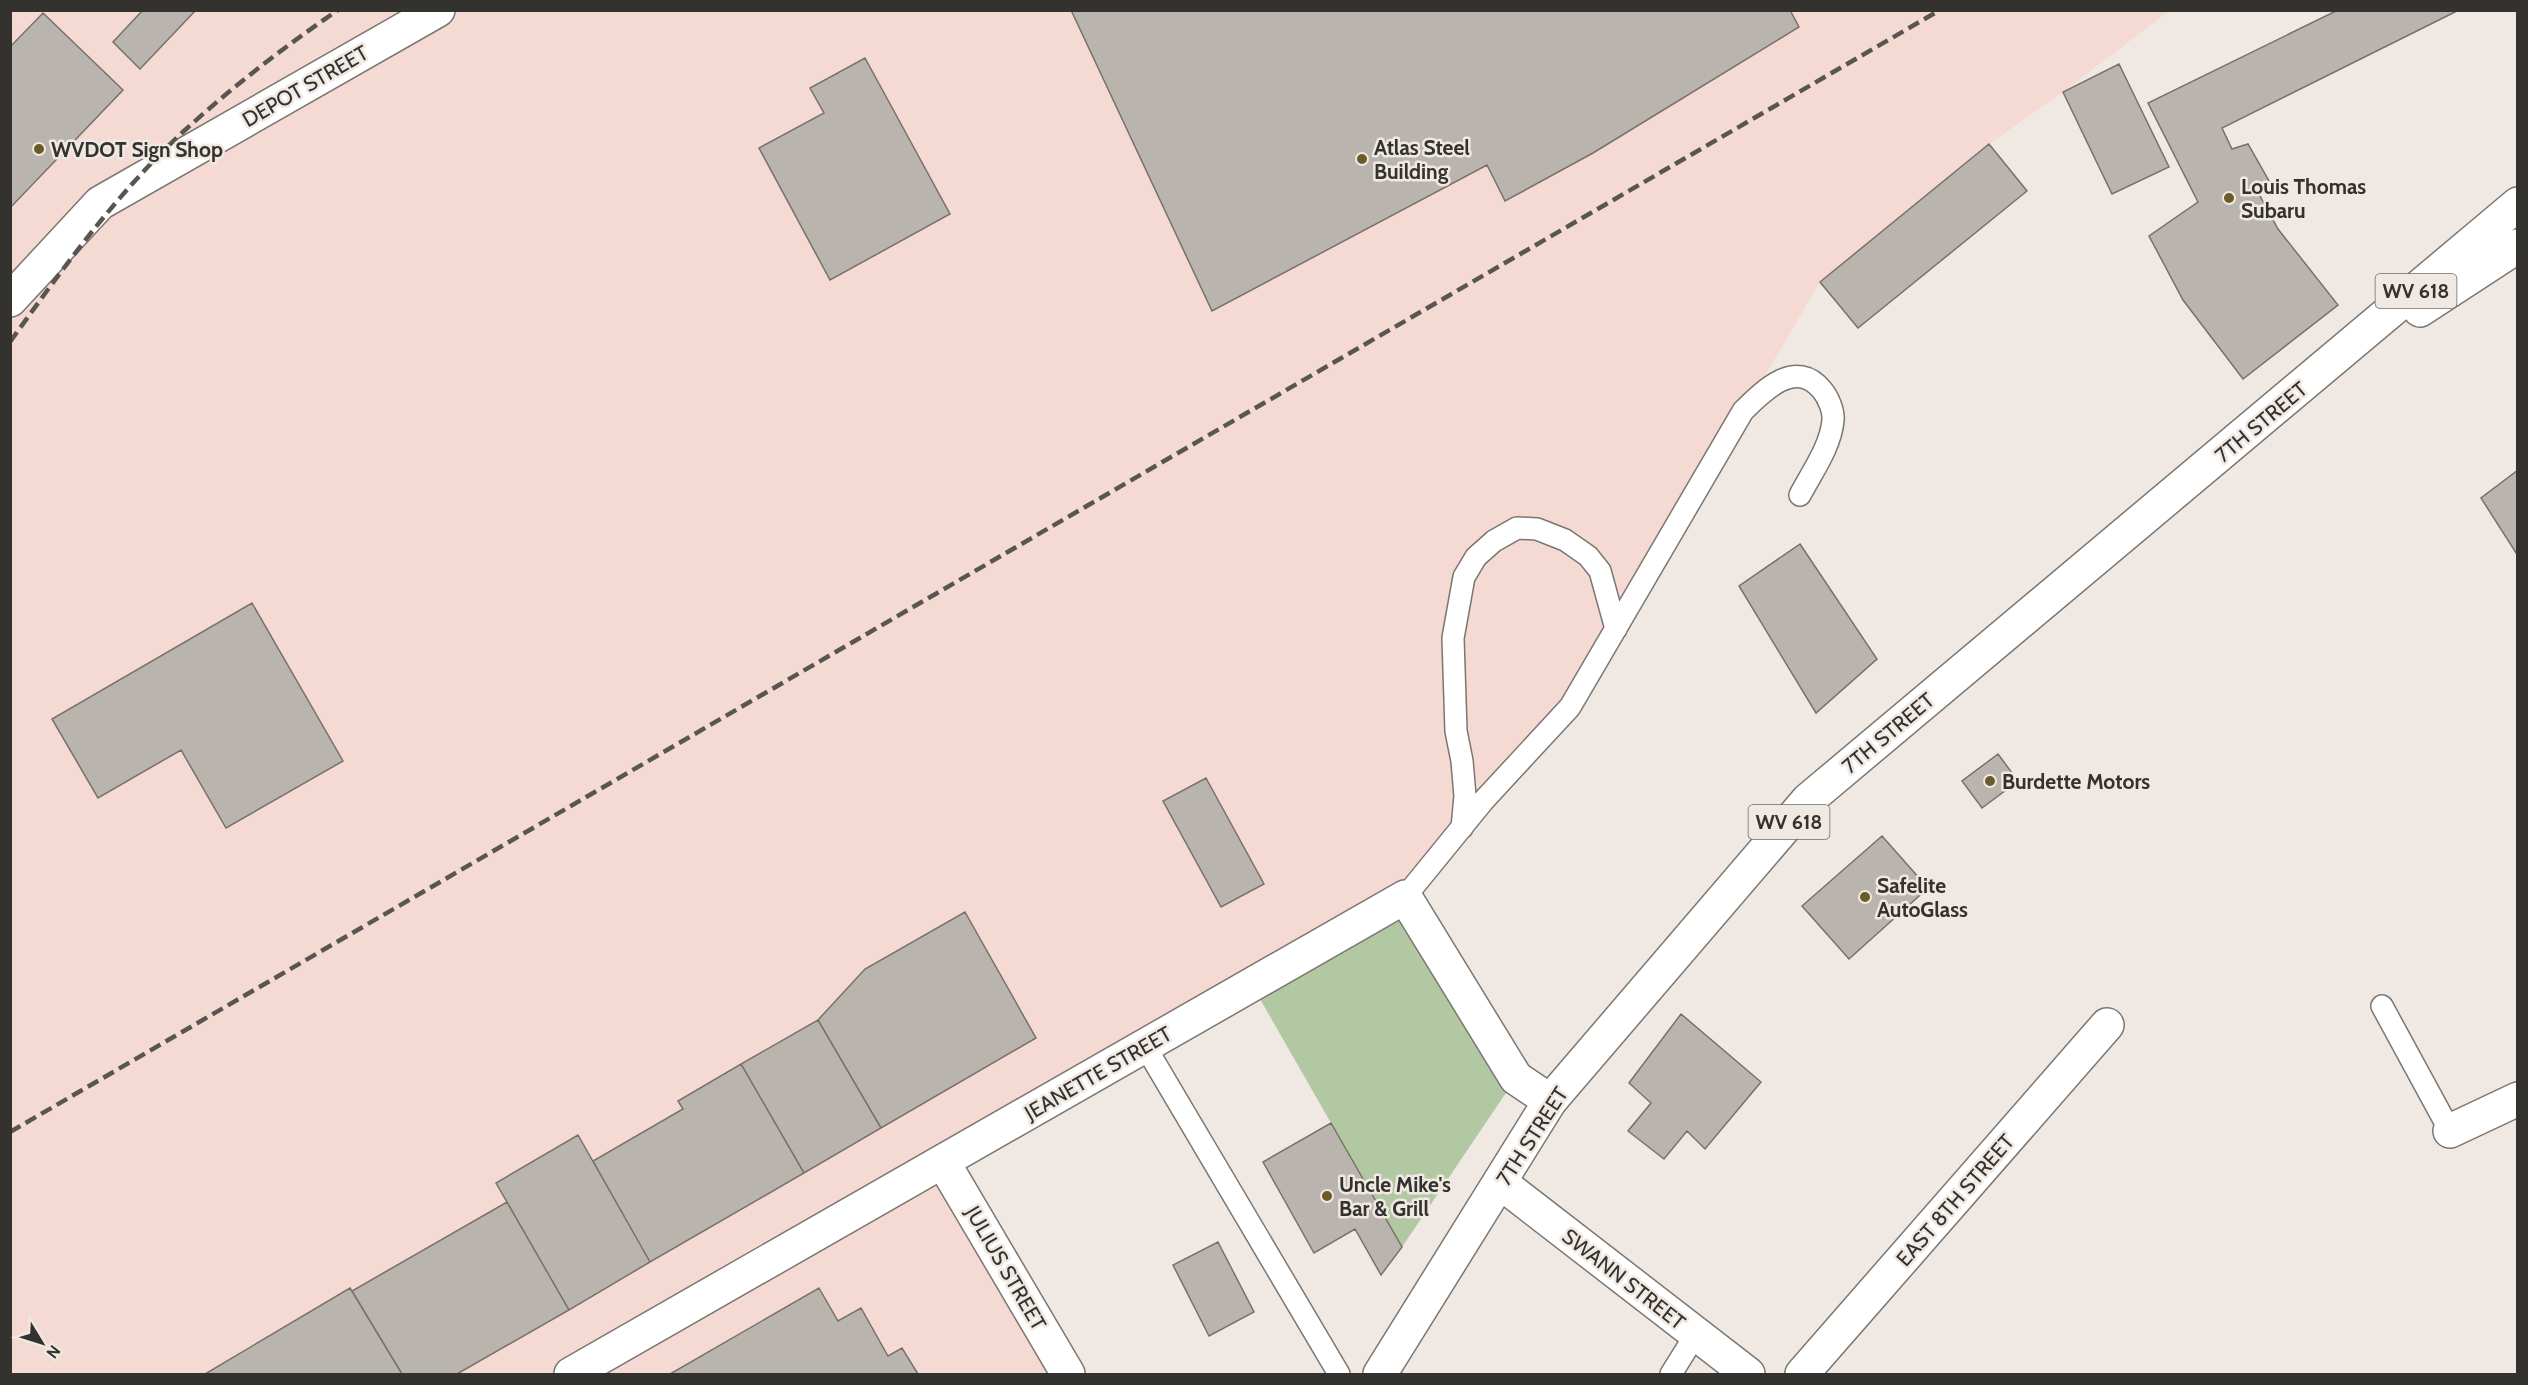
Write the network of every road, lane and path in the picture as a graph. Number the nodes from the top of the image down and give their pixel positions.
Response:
1 (438, 10) edge
2 (2517, 204) edge
3 (2517, 246) edge
4 (10, 300) edge
5 (2315, 377) junction
6 (1800, 495) dead end
7 (1616, 629) junction
8 (1462, 828) junction
9 (1405, 897) junction
10 (2382, 1006) dead end
11 (2107, 1025) dead end
12 (1145, 1046) junction
13 (2517, 1099) edge
14 (1550, 1101) junction
15 (2450, 1131) joint
16 (943, 1162) junction
17 (1501, 1183) junction
18 (1696, 1334) junction
19 (571, 1374) edge
20 (1068, 1374) edge
21 (1339, 1374) edge
22 (1380, 1374) edge
23 (1671, 1374) edge
24 (1748, 1374) edge
25 (1802, 1374) edge

1 - 4 street, DEPOT STREET
2 - 5 street, 7TH STREET / WV 618
3 - 5 street, WV 618
5 - 14 street, 7TH STREET / WV 618
6 - 7 lane
7 - 8 lane
7 - 8 lane
8 - 9 lane
9 - 12 street, JEANETTE STREET
9 - 14 street
10 - 15 lane
11 - 25 street, EAST 8TH STREET
12 - 16 street, JEANETTE STREET
12 - 21 lane
13 - 15 street
14 - 17 street, 7TH STREET / WV 618
16 - 19 street, JEANETTE STREET
16 - 20 street, JULIUS STREET
17 - 18 street, SWANN STREET
17 - 22 street, 7TH STREET / WV 618
18 - 23 lane
18 - 24 street, SWANN STREET

